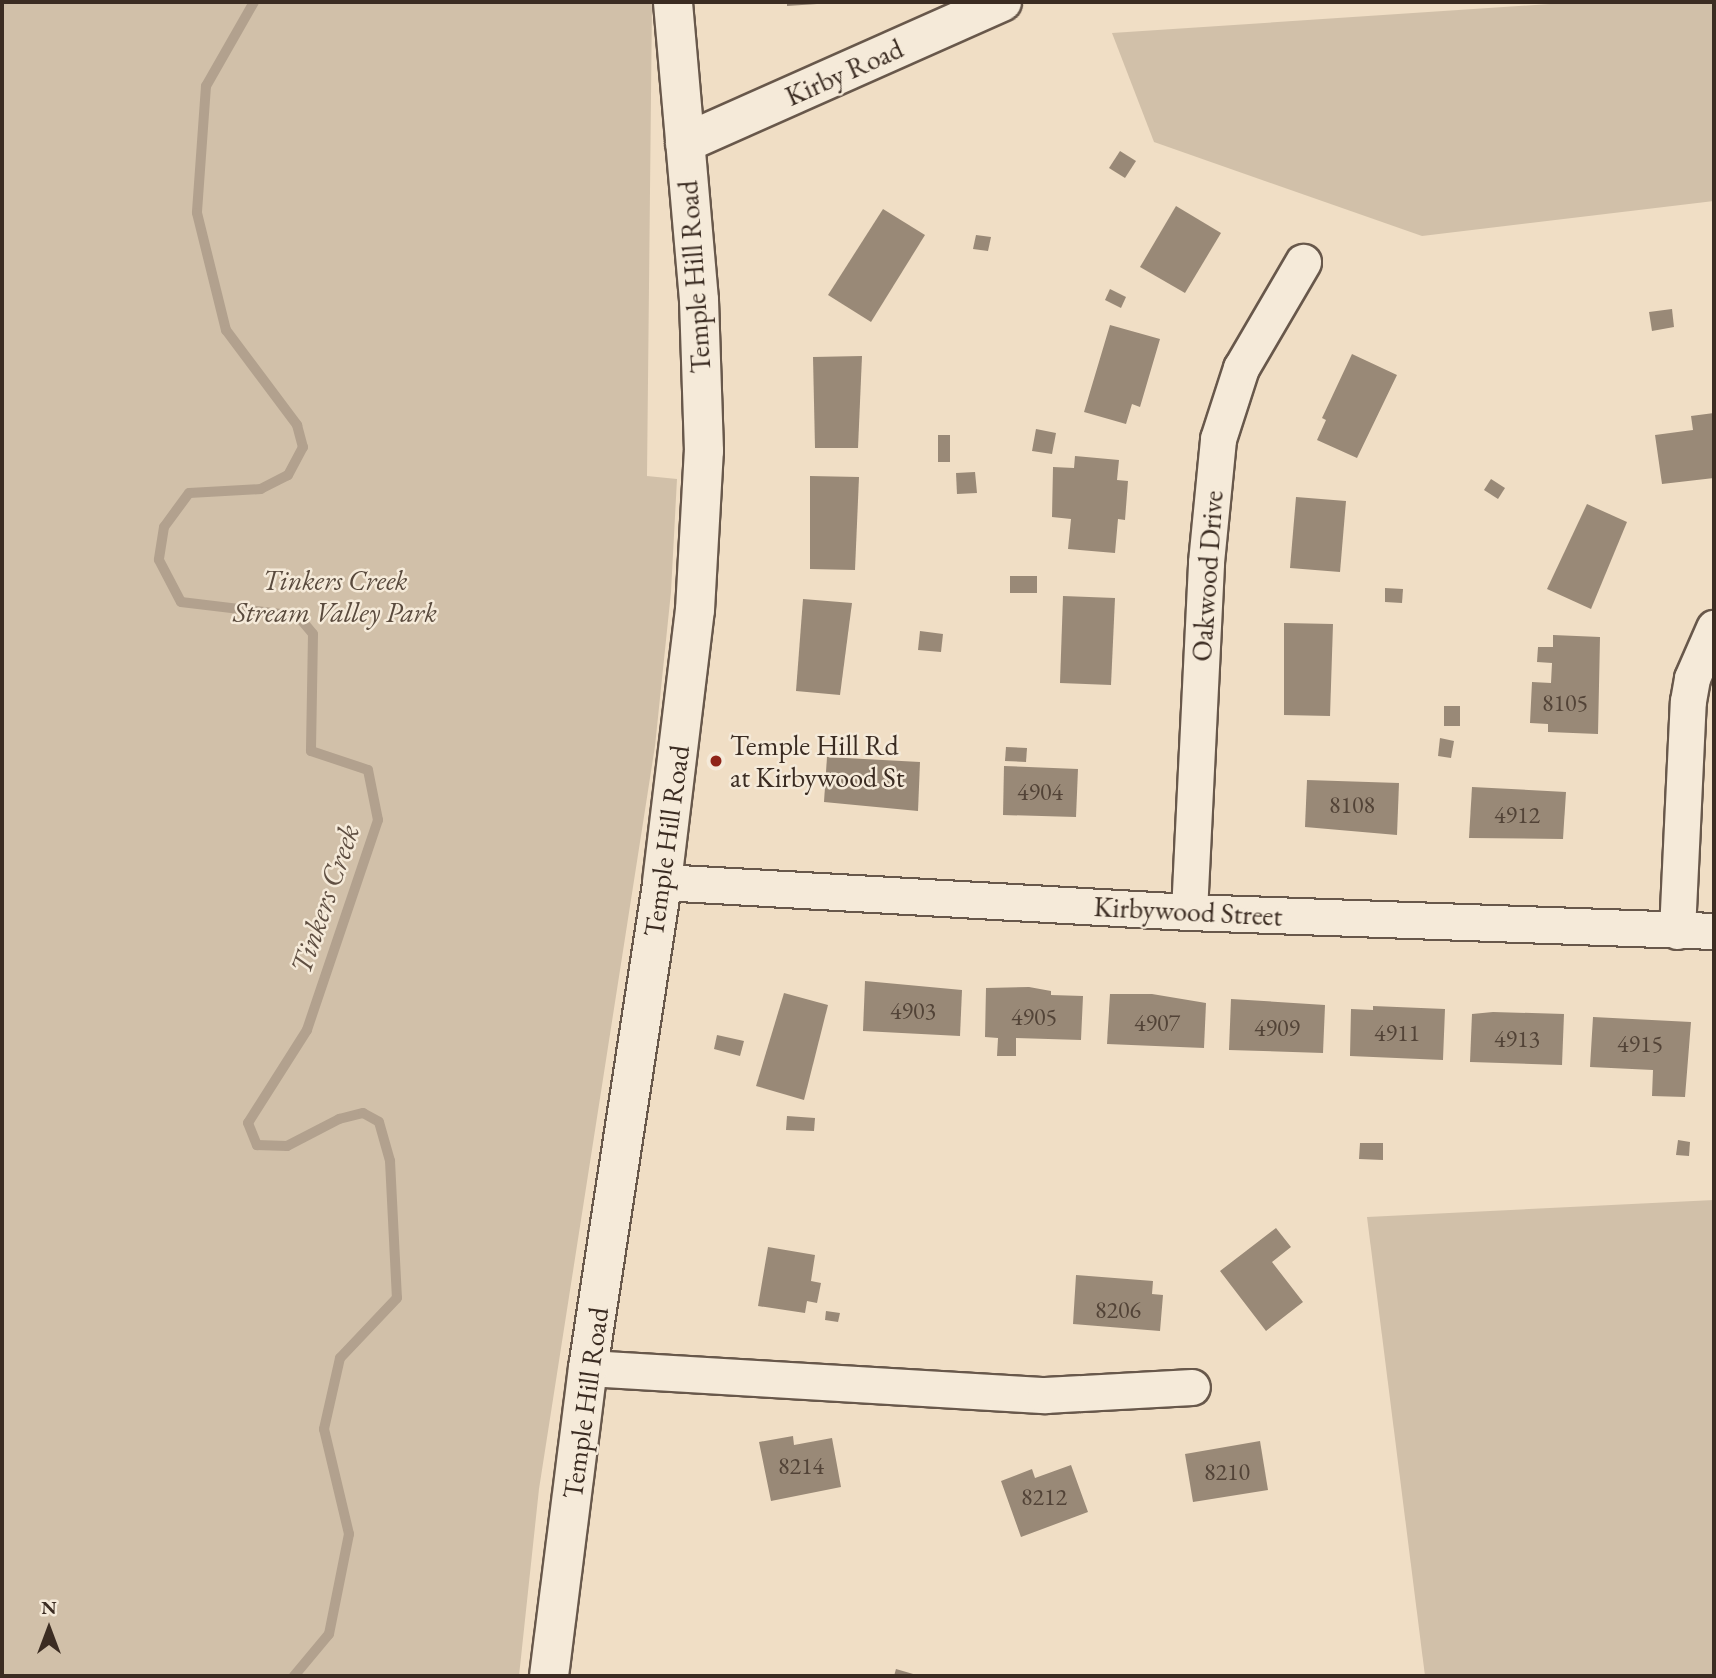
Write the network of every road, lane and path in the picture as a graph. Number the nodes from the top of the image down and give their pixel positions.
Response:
1 (673, 2) edge
2 (1002, 2) edge
3 (685, 142) junction
4 (1303, 262) dead end
5 (1714, 628) edge
6 (662, 882) junction
7 (1189, 912) junction
8 (1677, 931) junction
9 (1714, 931) edge
10 (588, 1368) junction
11 (1192, 1387) dead end
12 (549, 1676) edge

1 - 3 main road, Temple Hill Road
2 - 3 main road, Kirby Road
3 - 6 main road, Temple Hill Road
4 - 7 street, Oakwood Drive
5 - 8 street
6 - 7 street, Kirbywood Street
6 - 10 main road, Temple Hill Road
7 - 8 street, Kirbywood Street
8 - 9 street, Kirbywood Street
10 - 11 street
10 - 12 main road, Temple Hill Road

